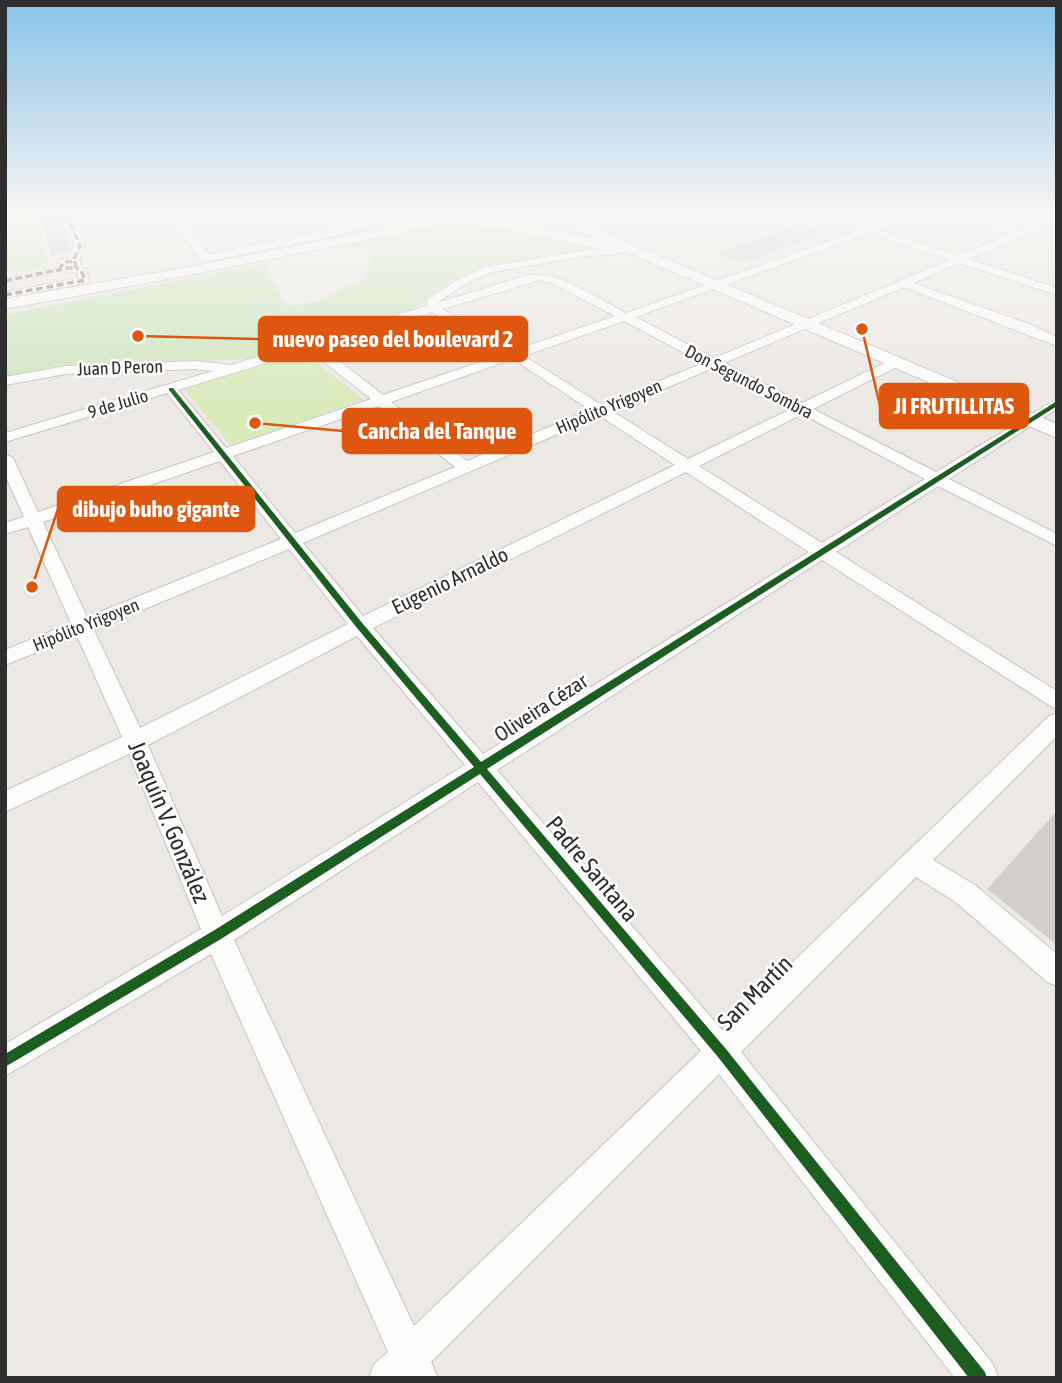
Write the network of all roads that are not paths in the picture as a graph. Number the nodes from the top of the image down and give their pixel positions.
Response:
1 (84, 278) edge
2 (151, 278) edge
3 (471, 278) edge
4 (534, 278) edge
5 (542, 278) edge
6 (701, 278) edge
7 (738, 278) edge
8 (916, 278) edge
9 (1014, 278) edge
10 (904, 283) junction
11 (718, 285) junction
12 (1057, 292) edge
13 (5, 295) edge
14 (5, 304) edge
15 (433, 308) junction
16 (621, 317) junction
17 (809, 324) junction
18 (1057, 326) edge
19 (1031, 330) junction
20 (1057, 342) edge
21 (312, 346) junction
22 (513, 355) junction
23 (897, 362) junction
24 (712, 363) junction
25 (236, 369) junction
26 (5, 381) edge
27 (170, 389) junction
28 (379, 400) junction
29 (1057, 402) edge
30 (800, 408) junction
31 (600, 410) junction
32 (1029, 419) junction
33 (1057, 432) edge
34 (5, 438) edge
35 (223, 452) junction
36 (5, 458) edge
37 (686, 464) junction
38 (466, 468) junction
39 (937, 480) junction
40 (33, 519) junction
41 (5, 529) edge
42 (292, 541) junction
43 (1057, 541) edge
44 (821, 550) junction
45 (82, 626) junction
46 (360, 626) junction
47 (5, 658) edge
48 (1057, 702) edge
49 (1057, 722) edge
50 (135, 741) junction
51 (481, 767) junction
52 (5, 802) edge
53 (914, 862) junction
54 (217, 935) junction
55 (1057, 972) edge
56 (722, 1054) junction
57 (5, 1061) edge
58 (415, 1367) edge
59 (388, 1378) edge
60 (979, 1378) edge

1 - 13 street
2 - 14 main road
3 - 15 street
4 - 15 street, Don Segundo Sombra
5 - 16 street, Don Segundo Sombra
6 - 11 main road
7 - 11 street
8 - 10 street, Hipólito Yrigoyen
9 - 12 street
10 - 17 street, Hipólito Yrigoyen
10 - 19 street
11 - 16 street
11 - 17 main road
15 - 21 street, Don Segundo Sombra
15 - 22 street
16 - 22 street
16 - 24 street, Don Segundo Sombra
17 - 23 main road
17 - 24 street, Hipólito Yrigoyen
18 - 19 street
19 - 20 street
21 - 25 street, 9 de Julio
21 - 28 street
22 - 28 street
22 - 31 street
23 - 30 street, Eugenio Arnaldo
23 - 32 main road
24 - 30 street, Don Segundo Sombra
24 - 31 street, Hipólito Yrigoyen
25 - 26 street, Juan D Peron
25 - 27 street, 9 de Julio
27 - 34 street, 9 de Julio
27 - 35 street, Padre Santana
28 - 35 street
28 - 38 street
29 - 32 street, Oliveira Cézar
30 - 37 street, Eugenio Arnaldo
30 - 39 street, Don Segundo Sombra
31 - 37 street
31 - 38 street, Hipólito Yrigoyen
32 - 33 main road
32 - 39 street, Oliveira Cézar
35 - 40 street
35 - 42 street, Padre Santana
36 - 40 street, Joaquín V. González
37 - 44 street
37 - 46 street, Eugenio Arnaldo
38 - 42 street, Hipólito Yrigoyen
39 - 43 street, Don Segundo Sombra
39 - 44 street, Oliveira Cézar
40 - 41 street
40 - 45 street, Joaquín V. González
42 - 45 street, Hipólito Yrigoyen
42 - 46 street, Padre Santana
44 - 48 street
44 - 51 street, Oliveira Cézar
45 - 47 street, Hipólito Yrigoyen
45 - 50 street, Joaquín V. González
46 - 50 street, Eugenio Arnaldo
46 - 51 street, Padre Santana
49 - 53 street, San Martín
50 - 52 street, Eugenio Arnaldo
50 - 54 street, Joaquín V. González
51 - 54 street, Oliveira Cézar
51 - 56 street, Padre Santana
53 - 55 street
53 - 56 street, San Martín
54 - 57 street, Oliveira Cézar
54 - 58 street, Joaquín V. González
56 - 58 street, San Martín
56 - 60 street, Padre Santana
58 - 59 street, San Martín

